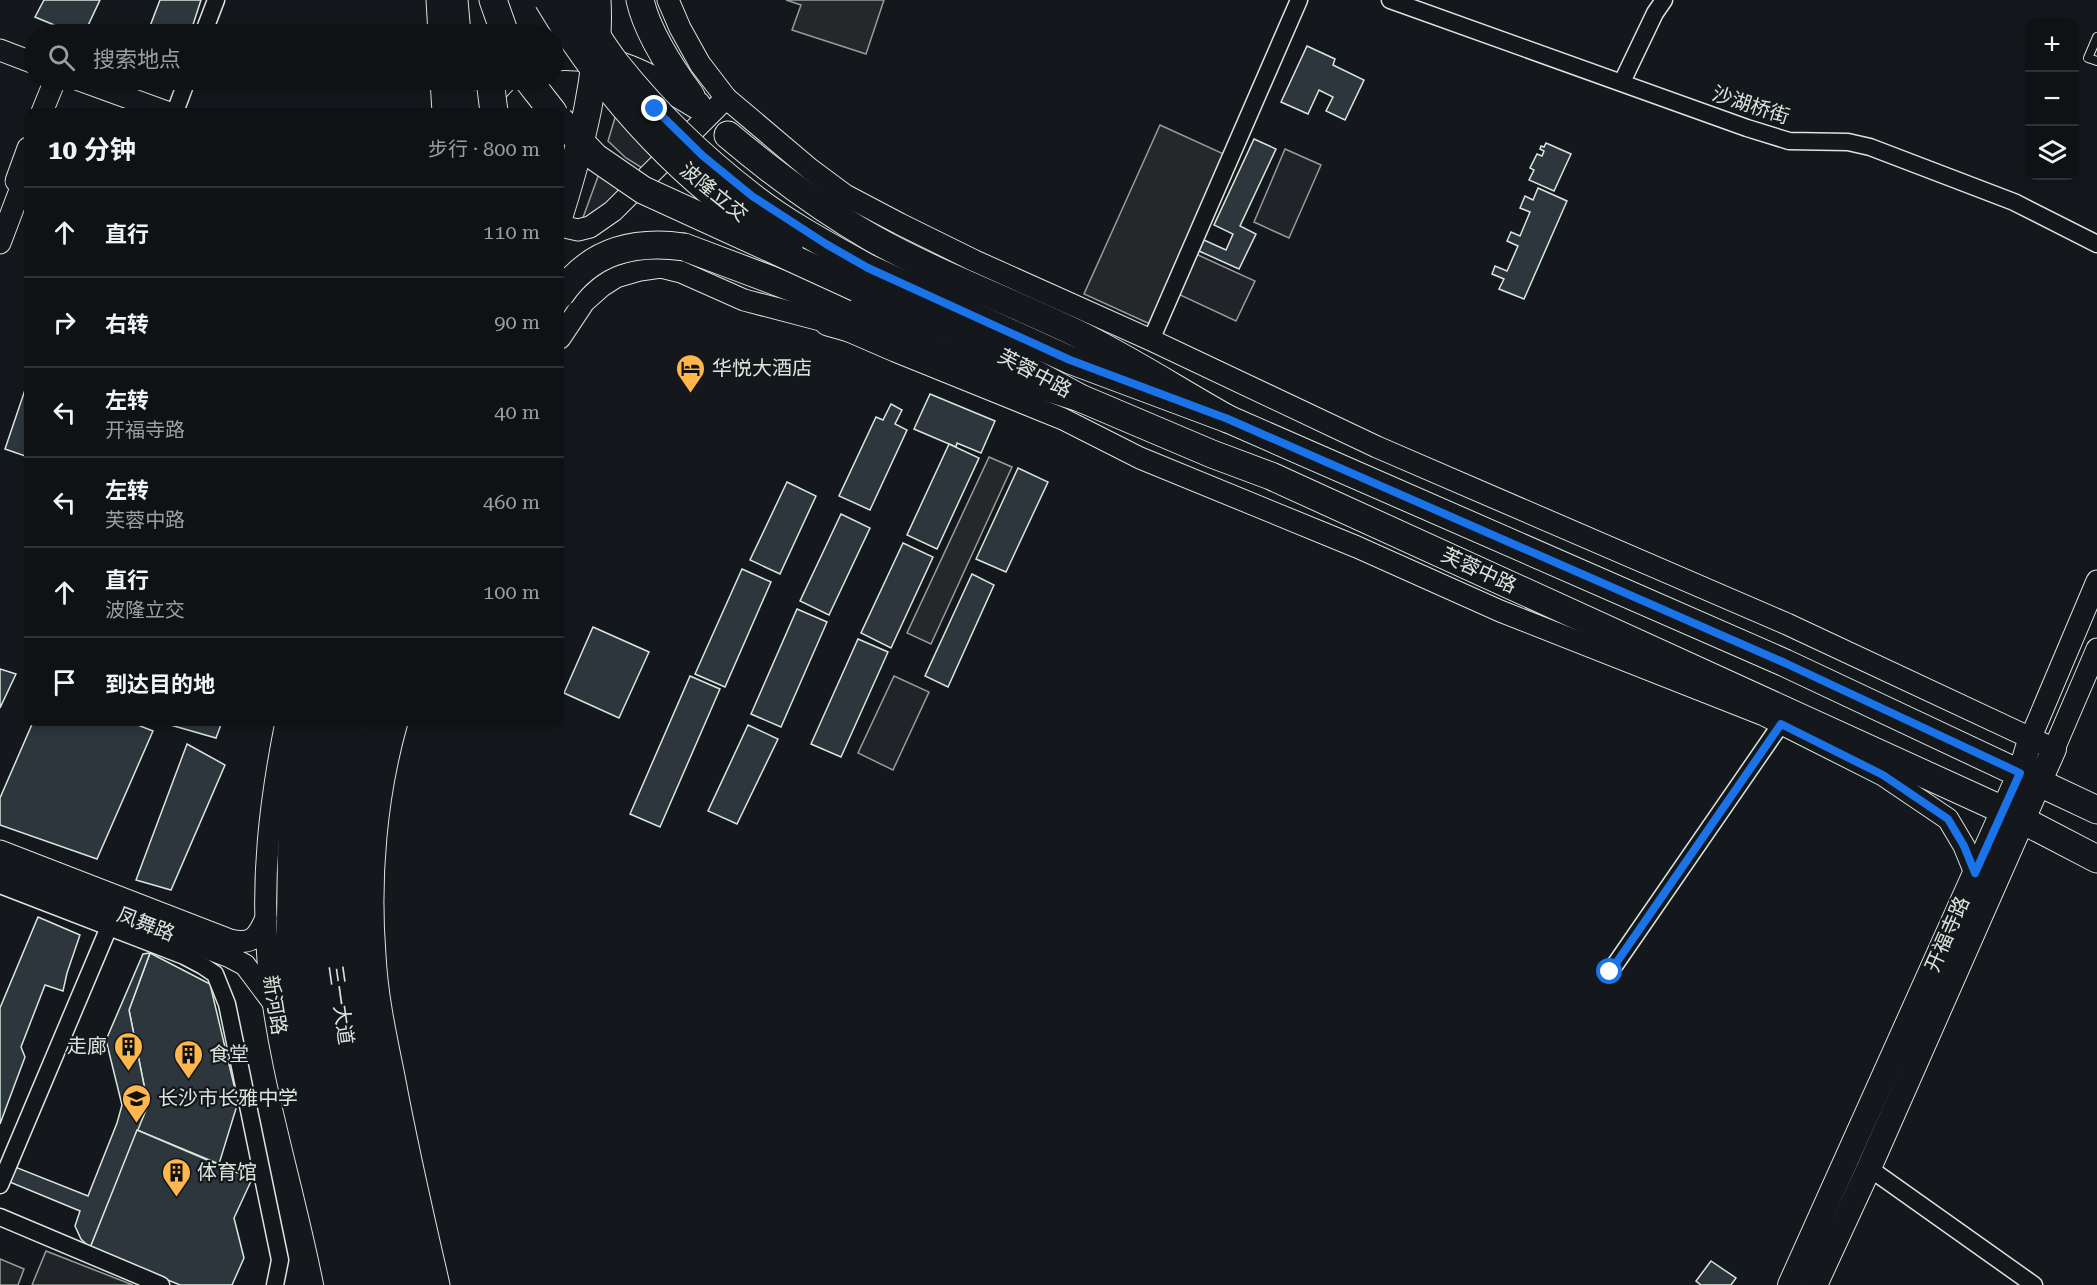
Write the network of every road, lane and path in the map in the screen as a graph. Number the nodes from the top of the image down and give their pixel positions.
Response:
1 (216, 0) edge
2 (437, 0) edge
3 (454, 0) edge
4 (482, 0) edge
5 (494, 0) edge
6 (548, 0) edge
7 (574, 0) edge
8 (597, 0) edge
9 (640, 0) edge
10 (668, 0) edge
11 (1299, 0) edge
12 (1390, 0) edge
13 (1664, 0) edge
14 (207, 24) edge
15 (439, 24) edge
16 (456, 24) edge
17 (484, 24) edge
18 (502, 24) edge
19 (563, 24) edge
20 (564, 25) edge
21 (2097, 37) edge
22 (0, 50) edge
23 (564, 57) edge
24 (24, 59) edge
25 (2097, 61) edge
26 (1622, 82) junction
27 (51, 90) edge
28 (59, 90) edge
29 (106, 90) edge
30 (183, 90) edge
31 (442, 90) edge
32 (461, 90) edge
33 (491, 90) edge
34 (493, 90) edge
35 (536, 90) edge
36 (726, 98) junction
37 (44, 108) edge
38 (52, 108) edge
39 (156, 108) edge
40 (176, 108) edge
41 (443, 108) edge
42 (463, 108) edge
43 (479, 108) edge
44 (494, 108) edge
45 (550, 108) edge
46 (564, 124) edge
47 (728, 135) dead end
48 (24, 159) edge
49 (24, 180) edge
50 (564, 198) edge
51 (0, 222) edge
52 (564, 227) edge
53 (590, 227) junction
54 (0, 243) edge
55 (2097, 244) edge
56 (616, 277) junction
57 (863, 278) junction
58 (564, 289) edge
59 (828, 322) junction
60 (564, 332) edge
61 (1151, 340) junction
62 (945, 354) junction
63 (1080, 398) junction
64 (1228, 419) junction
65 (2097, 581) edge
66 (2097, 649) edge
67 (1781, 724) junction
68 (285, 726) edge
69 (308, 726) edge
70 (321, 726) edge
71 (333, 726) edge
72 (356, 726) edge
73 (369, 726) edge
74 (377, 726) edge
75 (396, 726) edge
76 (2031, 737) junction
77 (2054, 749) junction
78 (335, 765) junction
79 (2030, 778) junction
80 (2097, 810) edge
81 (2012, 815) junction
82 (0, 851) edge
83 (323, 852) junction
84 (2097, 859) edge
85 (0, 869) edge
86 (1975, 873) junction
87 (0, 885) edge
88 (278, 920) junction
89 (354, 924) junction
90 (110, 927) junction
91 (1610, 972) dead end
92 (274, 1004) junction
93 (1869, 1168) junction
94 (0, 1185) edge
95 (0, 1217) edge
96 (161, 1285) edge
97 (275, 1285) edge
98 (334, 1285) edge
99 (353, 1285) edge
100 (378, 1285) edge
101 (398, 1285) edge
102 (420, 1285) edge
103 (439, 1285) edge
104 (1790, 1285) edge
105 (1815, 1285) edge
106 (2034, 1285) edge

1 - 14 street
2 - 15 street
3 - 16 main road
4 - 17 main road
5 - 18 main road
6 - 19 main road, 波隆立交, bridge
7 - 57 main road, 波隆立交, bridge
8 - 50 main road, bridge
9 - 23 main road
10 - 36 street
11 - 61 street
12 - 26 street, 沙湖桥街
13 - 26 street
20 - 57 main road, 波隆立交, bridge
21 - 25 lane
22 - 24 street
26 - 55 street, 沙湖桥街
27 - 37 street
28 - 38 street
29 - 39 street
30 - 40 street
31 - 41 street
32 - 42 main road
33 - 44 main road, bridge
34 - 43 main road
35 - 45 main road
36 - 53 street
36 - 61 street
46 - 57 main road, bridge
47 - 64 main road
48 - 51 street
49 - 54 street
52 - 53 street
53 - 56 street
56 - 59 street
56 - 60 street
57 - 63 main road, 芙蓉中路
57 - 64 main road, 芙蓉中路
58 - 62 main road, bridge
59 - 62 main road
59 - 67 street
61 - 76 street
62 - 63 main road
63 - 81 main road, 芙蓉中路
64 - 79 main road, 芙蓉中路
65 - 76 street, 开福寺路
66 - 77 street, 开福寺路
67 - 86 street
67 - 91 street
68 - 88 street, 新河路
69 - 88 main road
70 - 78 main road
71 - 78 main road, 三一大道
72 - 78 main road, 三一大道
73 - 78 main road
74 - 89 main road
75 - 103 street
76 - 77 street
76 - 79 main road, 开福寺路
77 - 79 main road, 开福寺路
78 - 83 main road, 三一大道
79 - 80 main road, 芙蓉中路
79 - 81 main road, 开福寺路
81 - 84 main road, 芙蓉中路
81 - 86 main road, 开福寺路
81 - 93 main road, 开福寺路
82 - 88 street, 凤舞路
83 - 88 main road
83 - 89 main road
83 - 100 main road, 三一大道
83 - 101 main road, 三一大道
85 - 92 street, 凤舞路
86 - 104 main road, 开福寺路
87 - 90 street
88 - 92 street, 新河路
88 - 99 main road
89 - 102 main road
90 - 94 street
90 - 97 street
92 - 98 street, 新河路
93 - 105 main road, 开福寺路
93 - 106 street
95 - 96 street

